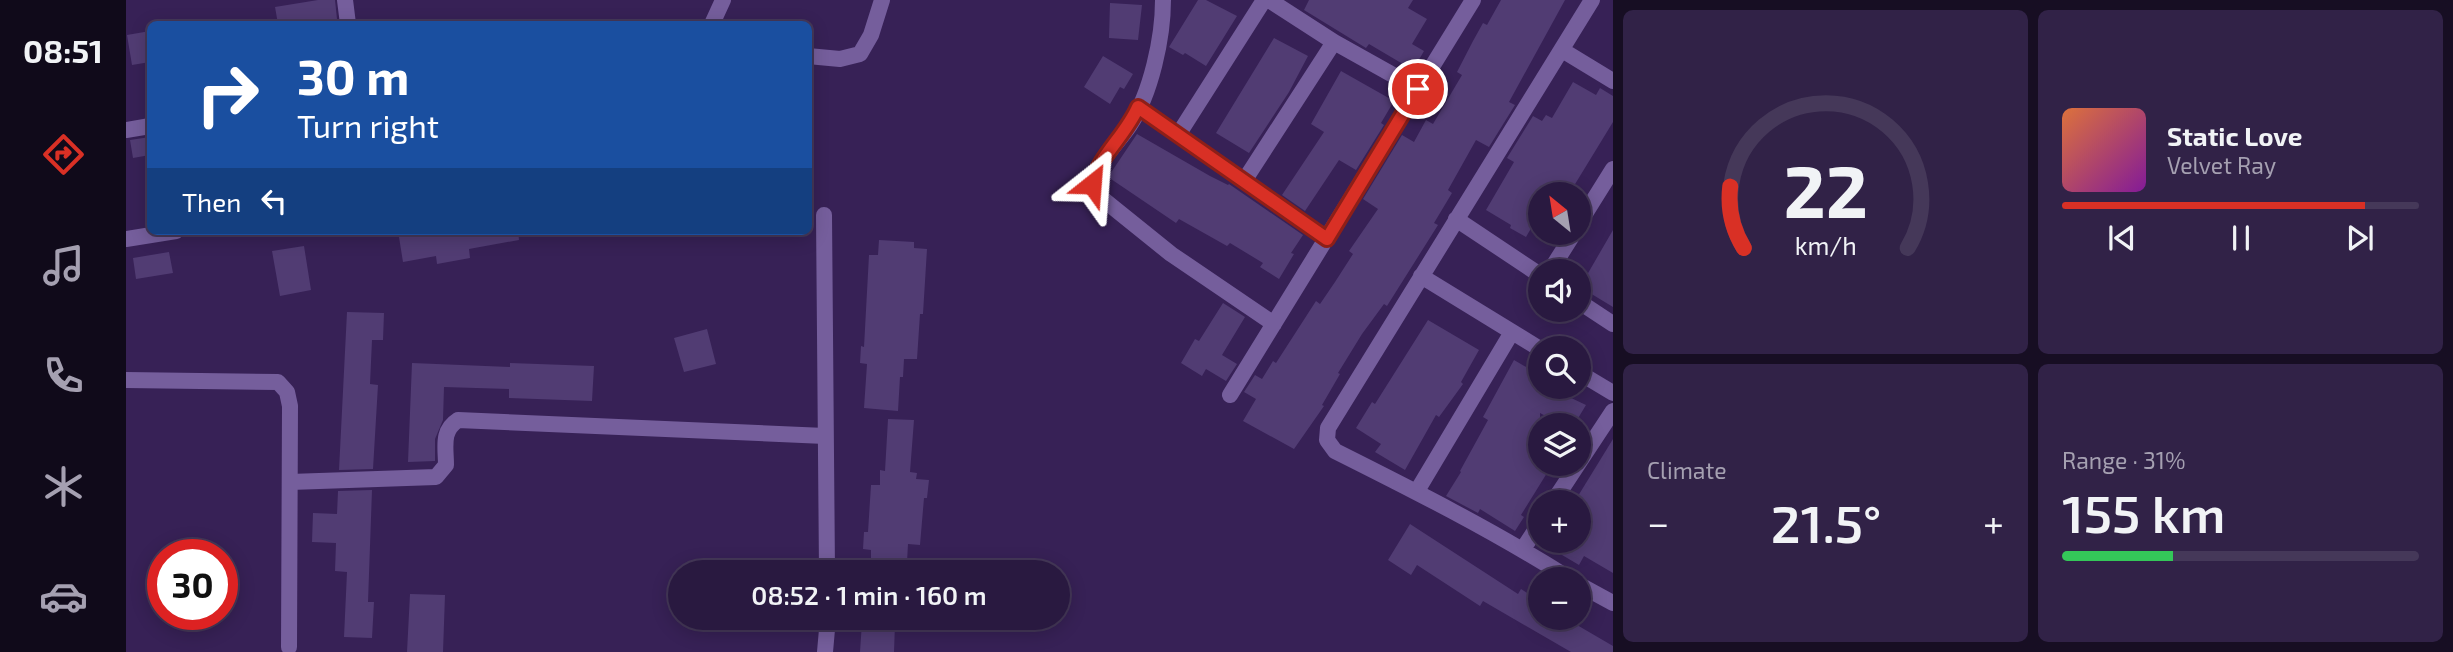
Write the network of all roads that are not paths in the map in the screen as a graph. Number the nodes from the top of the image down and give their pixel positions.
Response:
1 (345, 0) edge
2 (723, 0) edge
3 (882, 0) edge
4 (1163, 0) edge
5 (1267, 0) edge
6 (1592, 0) edge
7 (1465, 3) edge
8 (348, 21) edge
9 (713, 21) edge
10 (1335, 42) junction
11 (1562, 50) junction
12 (812, 56) edge
13 (1613, 81) edge
14 (1418, 89) junction
15 (1138, 107) junction
16 (147, 126) edge
17 (126, 130) edge
18 (1178, 135) junction
19 (1613, 169) edge
20 (1244, 181) junction
21 (1591, 204) edge
22 (824, 215) dead end
23 (1457, 219) junction
24 (151, 235) edge
25 (126, 239) edge
26 (1327, 239) junction
27 (1528, 267) edge
28 (1421, 276) junction
29 (1591, 310) edge
30 (1274, 324) junction
31 (1613, 324) edge
32 (1511, 332) junction
33 (1528, 342) edge
34 (126, 380) edge
35 (1591, 380) edge
36 (1613, 393) edge
37 (1230, 395) dead end
38 (1613, 411) edge
39 (825, 436) junction
40 (290, 482) junction
41 (1561, 490) edge
42 (1417, 491) junction
43 (1528, 540) edge
44 (1522, 549) junction
45 (827, 560) edge
46 (1551, 567) edge
47 (1591, 591) edge
48 (1613, 603) edge
49 (827, 630) edge
50 (289, 647) dead end
51 (825, 652) edge

1 - 8 street
2 - 9 street
3 - 12 street
4 - 15 street
5 - 10 street
5 - 18 street
6 - 11 street
7 - 14 street
10 - 14 street
10 - 20 street
11 - 13 street
11 - 23 street
14 - 26 street
15 - 18 street
15 - 30 street
16 - 17 street
18 - 20 street
19 - 21 street
20 - 26 street
22 - 39 street
23 - 27 street
23 - 28 street
24 - 25 street
26 - 30 street
28 - 32 street
28 - 42 street
29 - 31 street
30 - 37 street
32 - 33 street
32 - 42 street
34 - 40 street
35 - 36 street
38 - 41 street
39 - 40 street
39 - 45 street
40 - 50 street
42 - 44 street
43 - 44 street
44 - 46 street
47 - 48 street
49 - 51 street

